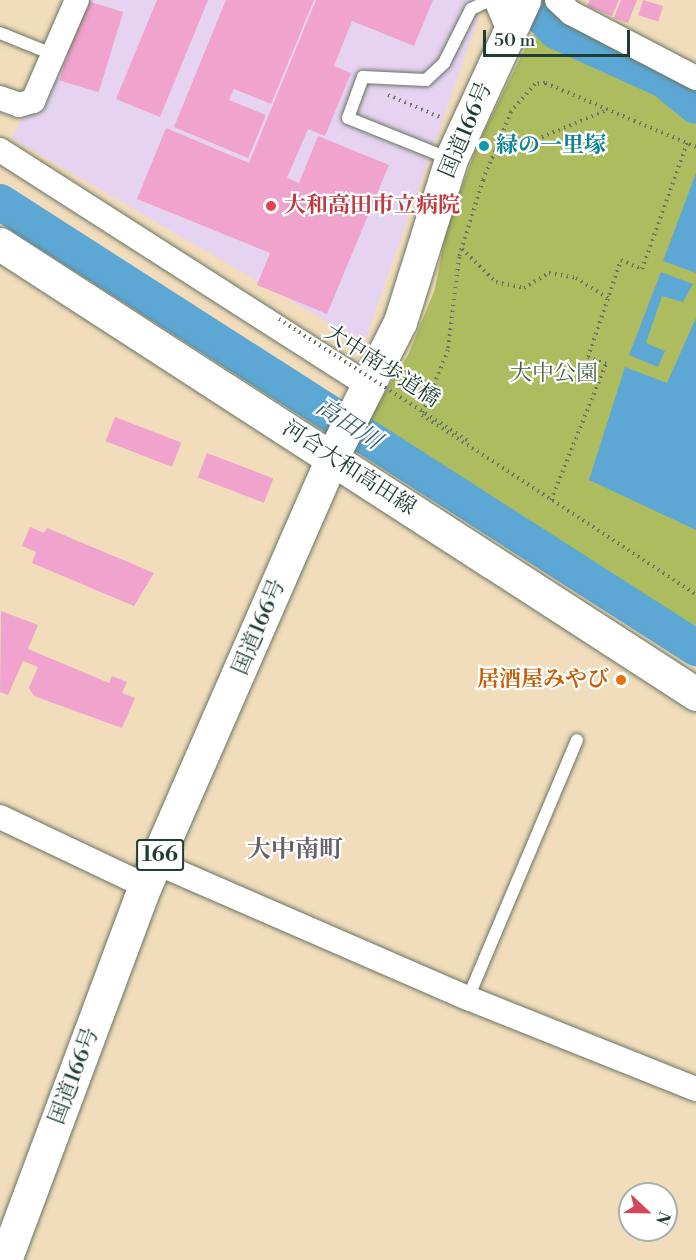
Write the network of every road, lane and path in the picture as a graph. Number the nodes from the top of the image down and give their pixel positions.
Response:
1 (77, 0) edge
2 (557, 0) edge
3 (507, 10) edge
4 (0, 33) edge
5 (52, 54) junction
6 (696, 78) edge
7 (377, 90) dead end
8 (0, 98) edge
9 (608, 110) junction
10 (443, 118) dead end
11 (687, 144) junction
12 (696, 147) edge
13 (0, 150) edge
14 (492, 158) junction
15 (451, 159) junction
16 (0, 244) edge
17 (462, 249) junction
18 (608, 298) junction
19 (279, 319) dead end
20 (361, 399) junction
21 (467, 443) junction
22 (335, 451) junction
23 (551, 500) junction
24 (696, 594) edge
25 (696, 694) edge
26 (577, 740) dead end
27 (0, 817) edge
28 (151, 875) junction
29 (468, 998) junction
30 (696, 1089) edge
31 (5, 1260) edge

1 - 5 street
2 - 6 street
3 - 15 main road, 国道166号 / 166
3 - 15 lane
4 - 5 lane
5 - 8 street
7 - 10 path
9 - 11 path
9 - 14 path
9 - 14 path
11 - 12 path
11 - 18 path
13 - 20 street
14 - 17 path
15 - 20 main road, 国道166号 / 166
16 - 22 main road, 河合大和高田線
17 - 18 path
17 - 21 path
18 - 23 path
19 - 21 path, 大中南歩道橋, bridge
20 - 22 main road, 国道166号 / 166
21 - 23 path
22 - 25 main road, 河合大和高田線
22 - 28 main road, 国道166号 / 166
23 - 24 path
26 - 29 lane
27 - 28 street
28 - 29 street
28 - 31 main road, 国道166号 / 166
29 - 30 street

